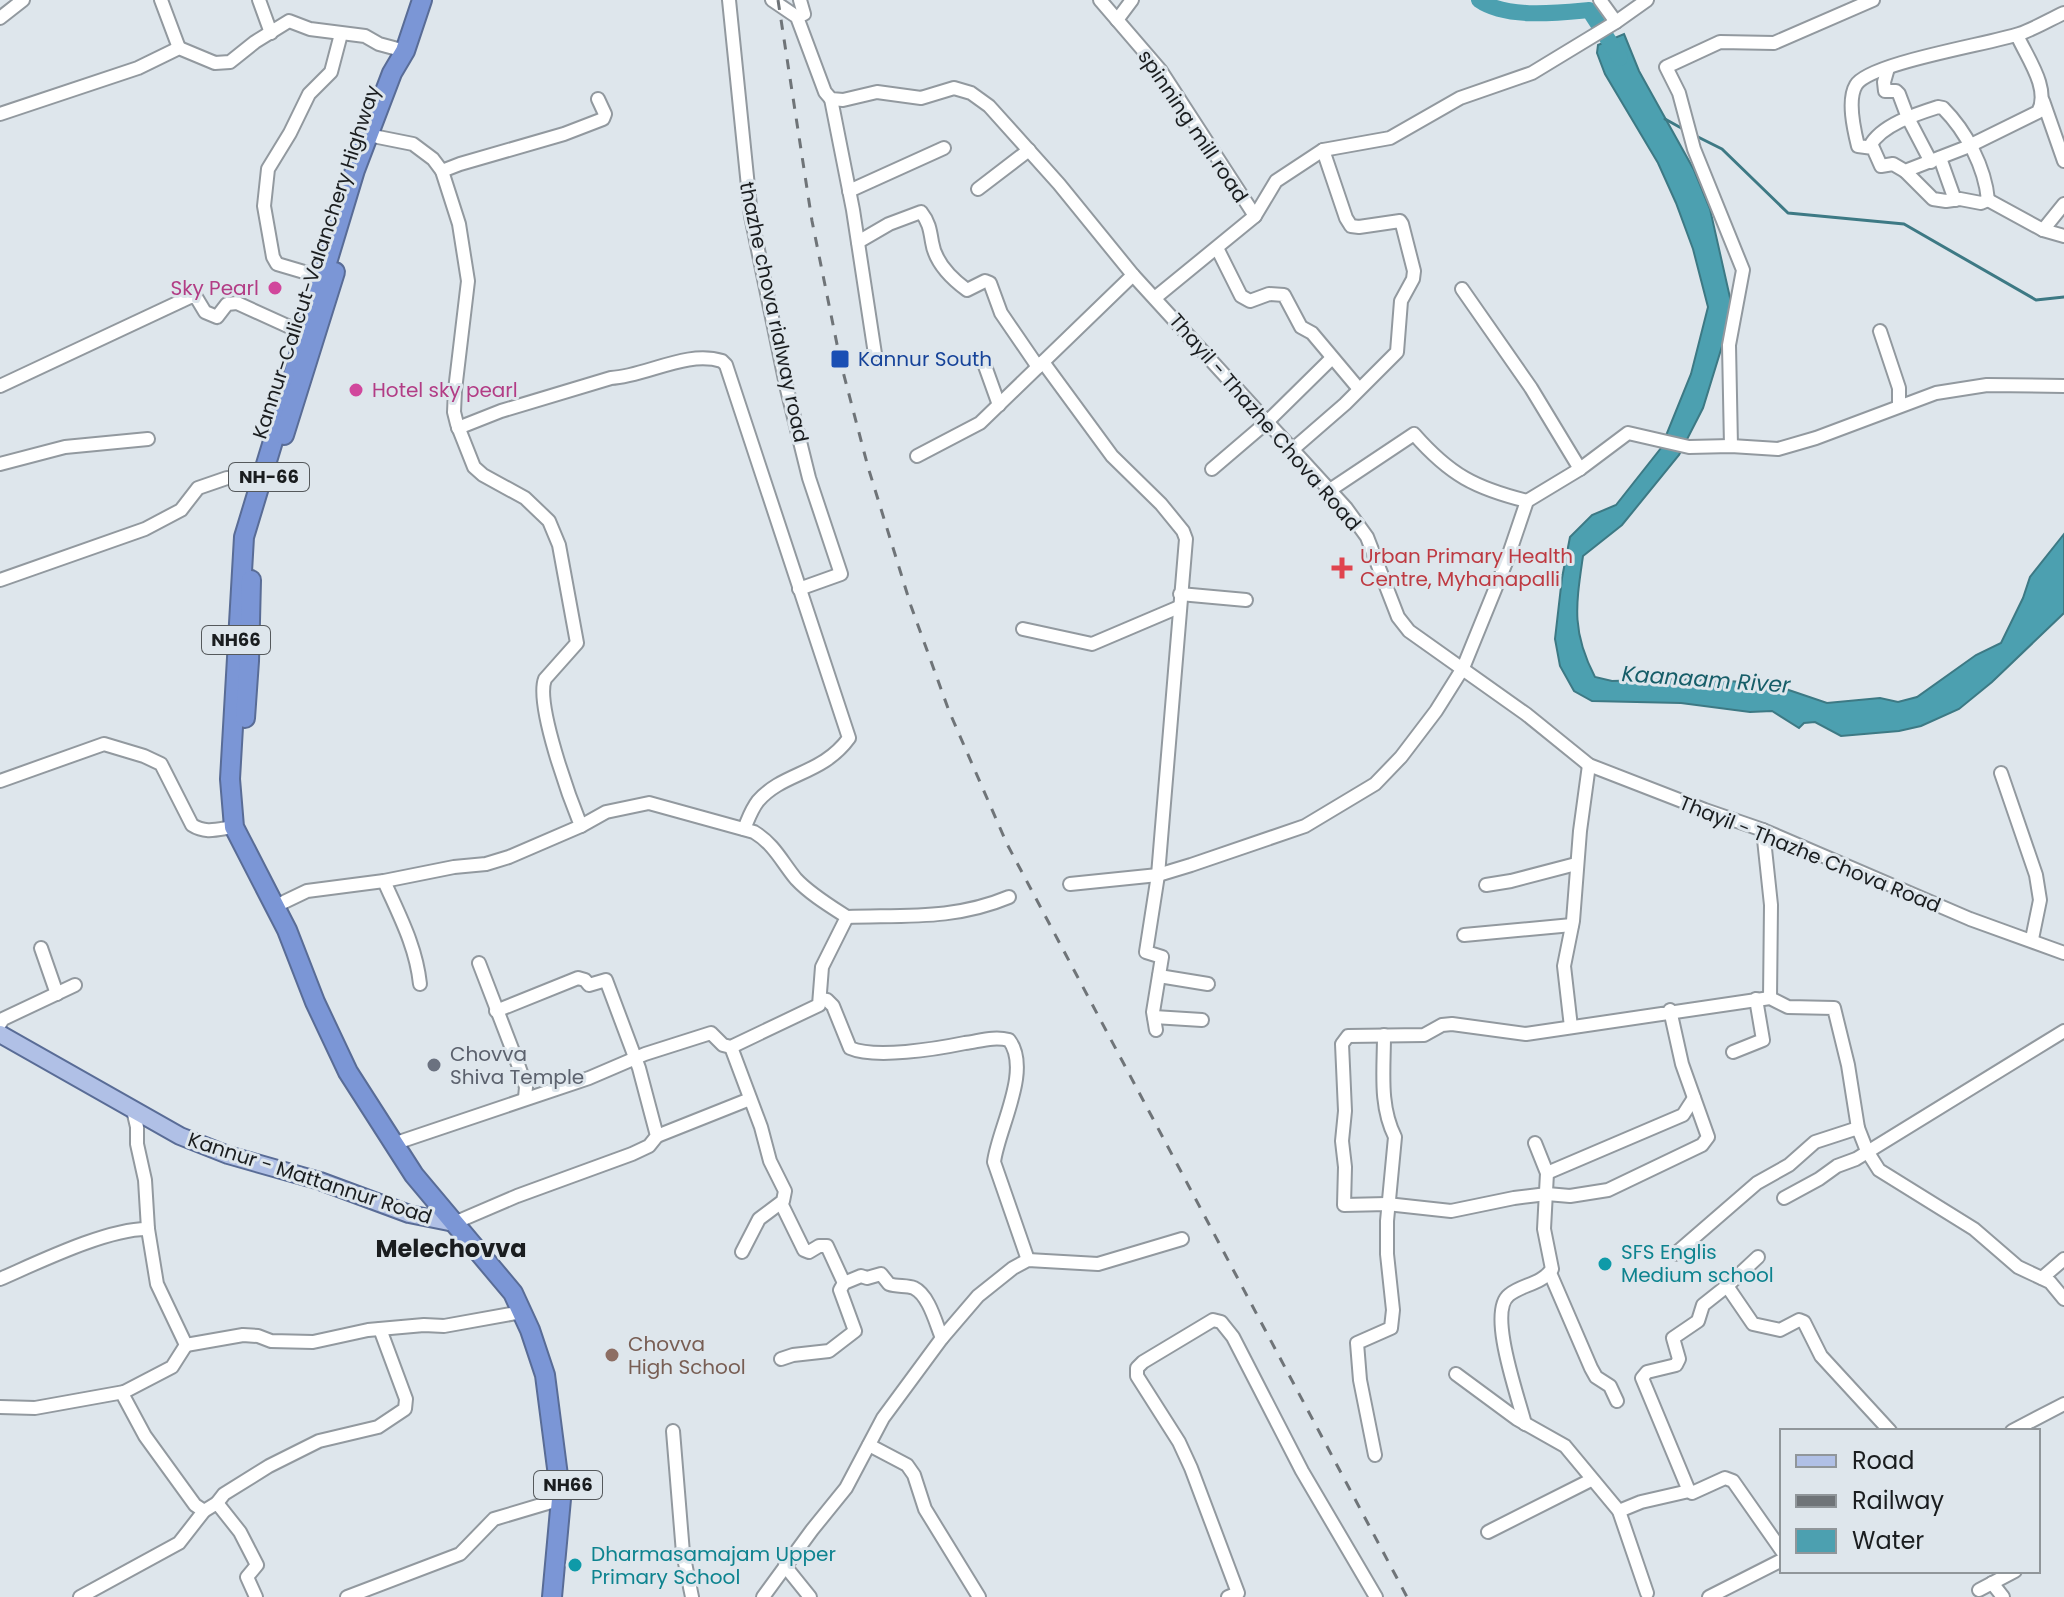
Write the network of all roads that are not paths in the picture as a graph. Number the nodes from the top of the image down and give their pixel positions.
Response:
1 (23, 0) edge
2 (161, 0) edge
3 (259, 0) edge
4 (422, 0) edge
5 (729, 0) edge
6 (772, 0) edge
7 (800, 0) edge
8 (1100, 0) edge
9 (1132, 0) edge
10 (1600, 0) edge
11 (1647, 0) edge
12 (1873, 0) edge
13 (2060, 0) edge
14 (2064, 12) edge
15 (797, 17) junction
16 (0, 18) edge
17 (1117, 20) junction
18 (1616, 22) junction
19 (271, 33) junction
20 (341, 34) junction
21 (2017, 35) junction
22 (179, 48) junction
23 (402, 56) junction
24 (1888, 68) junction
25 (2042, 98) junction
26 (598, 99) dead end
27 (831, 99) junction
28 (0, 114) edge
29 (1908, 118) junction
30 (373, 136) junction
31 (1870, 146) junction
32 (1970, 146) junction
33 (944, 148) dead end
34 (1029, 150) junction
35 (1323, 150) junction
36 (1936, 160) junction
37 (2064, 161) edge
38 (442, 171) junction
39 (1905, 171) junction
40 (978, 189) dead end
41 (849, 191) junction
42 (1955, 200) junction
43 (1988, 200) junction
44 (2064, 204) edge
45 (1255, 216) junction
46 (2043, 230) junction
47 (2064, 236) edge
48 (858, 242) junction
49 (1217, 248) junction
50 (1133, 275) junction
51 (321, 277) junction
52 (1462, 289) dead end
53 (1156, 297) junction
54 (1880, 331) dead end
55 (303, 333) junction
56 (875, 354) dead end
57 (1332, 358) junction
58 (1041, 365) junction
59 (985, 366) dead end
60 (0, 386) edge
61 (2064, 386) edge
62 (1359, 389) junction
63 (999, 405) junction
64 (1899, 405) junction
65 (1267, 422) junction
66 (458, 428) junction
67 (148, 439) dead end
68 (1731, 446) junction
69 (1292, 450) junction
70 (917, 456) dead end
71 (0, 464) edge
72 (1212, 469) dead end
73 (1580, 469) junction
74 (259, 481) junction
75 (1330, 490) junction
76 (1527, 501) junction
77 (0, 580) edge
78 (799, 589) junction
79 (1179, 600) junction
80 (1246, 600) dead end
81 (1023, 629) dead end
82 (1463, 668) junction
83 (1589, 765) junction
84 (2001, 773) dead end
85 (0, 781) edge
86 (581, 826) junction
87 (234, 827) junction
88 (744, 829) junction
89 (1763, 830) junction
90 (1576, 864) junction
91 (1158, 875) junction
92 (384, 881) junction
93 (1070, 884) dead end
94 (1486, 885) dead end
95 (1009, 897) dead end
96 (280, 904) junction
97 (847, 917) junction
98 (1572, 925) junction
99 (1464, 935) dead end
100 (2032, 939) junction
101 (41, 948) dead end
102 (2064, 953) edge
103 (479, 963) dead end
104 (1159, 976) junction
105 (420, 984) dead end
106 (1208, 984) dead end
107 (75, 985) dead end
108 (57, 994) junction
109 (1770, 998) junction
110 (820, 999) junction
111 (1756, 999) junction
112 (1670, 1010) junction
113 (496, 1011) junction
114 (1154, 1017) junction
115 (1202, 1020) dead end
116 (0, 1024) edge
117 (1571, 1027) junction
118 (1156, 1030) dead end
119 (2064, 1031) edge
120 (0, 1034) edge
121 (1384, 1035) junction
122 (731, 1047) junction
123 (1733, 1052) dead end
124 (636, 1059) junction
125 (525, 1098) junction
126 (1694, 1098) junction
127 (750, 1099) junction
128 (133, 1110) junction
129 (1858, 1128) junction
130 (657, 1136) junction
131 (397, 1143) junction
132 (1535, 1143) dead end
133 (1867, 1151) junction
134 (1547, 1173) junction
135 (430, 1194) junction
136 (1547, 1194) junction
137 (1784, 1198) dead end
138 (781, 1203) junction
139 (1390, 1204) junction
140 (409, 1214) junction
141 (454, 1223) junction
142 (148, 1229) junction
143 (1182, 1239) dead end
144 (742, 1252) dead end
145 (1675, 1254) dead end
146 (1758, 1257) dead end
147 (2064, 1259) edge
148 (1028, 1260) junction
149 (1550, 1273) junction
150 (2042, 1278) junction
151 (0, 1279) edge
152 (844, 1283) junction
153 (1727, 1286) junction
154 (2064, 1299) edge
155 (522, 1312) junction
156 (380, 1329) junction
157 (942, 1338) junction
158 (186, 1345) junction
159 (781, 1359) dead end
160 (1456, 1374) dead end
161 (545, 1375) junction
162 (124, 1392) junction
163 (1617, 1401) dead end
164 (2064, 1404) edge
165 (0, 1407) edge
166 (1525, 1424) junction
167 (1888, 1429) edge
168 (2016, 1429) edge
169 (673, 1431) dead end
170 (869, 1445) junction
171 (1375, 1455) dead end
172 (1591, 1480) junction
173 (1689, 1491) junction
174 (561, 1499) junction
175 (217, 1503) junction
176 (204, 1511) junction
177 (1619, 1511) junction
178 (1488, 1532) dead end
179 (1780, 1548) edge
180 (1780, 1561) edge
181 (785, 1566) junction
182 (2011, 1573) edge
183 (1992, 1583) junction
184 (1979, 1590) dead end
185 (1647, 1593) dead end
186 (80, 1597) edge
187 (256, 1597) edge
188 (347, 1597) edge
189 (552, 1597) edge
190 (562, 1597) edge
191 (692, 1597) edge
192 (763, 1597) edge
193 (810, 1597) edge
194 (979, 1597) edge
195 (1228, 1597) edge
196 (1376, 1597) edge
197 (1709, 1597) edge
198 (2003, 1597) edge

1 - 16 street
2 - 22 street
3 - 19 street
4 - 23 highway, Kannur-Calicut-Valanchery Highway / NH66
5 - 78 street, thazhe chova rialway road
6 - 15 street
7 - 15 street
8 - 17 street, spinning mill road
9 - 17 street
10 - 18 street
11 - 18 street
12 - 68 street
13 - 14 street
14 - 21 street
15 - 27 street
17 - 45 street, spinning mill road
18 - 35 street
19 - 20 street
19 - 22 street
20 - 23 street
20 - 51 street
21 - 24 street
21 - 25 street
22 - 28 street
23 - 30 highway, Kannur-Calicut-Valanchery Highway / NH66
24 - 29 street
24 - 31 street
25 - 32 street
25 - 37 street
26 - 38 street
27 - 34 street, Thayil - Thazhe Chova Road
27 - 41 street
29 - 31 street
29 - 32 street
29 - 36 street
30 - 38 street
30 - 51 highway, Kannur-Calicut-Valanchery Highway / NH66
30 - 96 highway, Kannur-Calicut-Valanchery Highway / NH-66
31 - 39 street
32 - 36 street
32 - 43 street
33 - 41 street
34 - 40 street
34 - 50 street, Thayil - Thazhe Chova Road
35 - 45 street
35 - 62 street
36 - 39 street
36 - 42 street
38 - 66 street
39 - 42 street
41 - 48 street
42 - 43 street
43 - 46 street
44 - 46 street
45 - 49 street
46 - 47 street
48 - 56 street
48 - 58 street
49 - 53 street
49 - 57 street
50 - 53 street, Thayil - Thazhe Chova Road
50 - 58 street
51 - 55 highway, Kannur-Calicut-Valanchery Highway / NH66
52 - 73 street
53 - 65 street, Thayil - Thazhe Chova Road
54 - 64 street
55 - 60 street
55 - 74 highway, Kannur-Calicut-Valanchery Highway / NH66
57 - 62 street
57 - 65 street
58 - 63 street
58 - 79 street
59 - 63 street
61 - 64 street
62 - 69 street
63 - 70 street
64 - 68 street
65 - 69 street, Thayil - Thazhe Chova Road
65 - 72 street
66 - 78 street
66 - 86 street
67 - 71 street
68 - 73 street
69 - 75 street, Thayil - Thazhe Chova Road
73 - 76 street
74 - 77 street
74 - 87 highway, Kannur-Calicut-Valanchery Highway / NH66
75 - 76 street
75 - 82 street, Thayil - Thazhe Chova Road
76 - 82 street
78 - 88 street
79 - 80 street
79 - 81 street
79 - 91 street
82 - 83 street, Thayil - Thazhe Chova Road
82 - 91 street
83 - 89 street, Thayil - Thazhe Chova Road
83 - 90 street
84 - 100 street
85 - 87 street
86 - 88 street
86 - 92 street
87 - 96 highway, Kannur-Calicut-Valanchery Highway / NH66
88 - 97 street
89 - 100 street, Thayil - Thazhe Chova Road
89 - 109 street
90 - 94 street
90 - 98 street
91 - 93 street
91 - 104 street
92 - 96 street
92 - 105 street
95 - 97 street
96 - 131 highway, Kannur-Calicut-Valanchery Highway / NH66
97 - 110 street
98 - 99 street
98 - 117 street
100 - 102 street, Thayil - Thazhe Chova Road
101 - 108 street
103 - 113 street
104 - 106 street
104 - 114 street
107 - 108 street
108 - 116 street
109 - 111 street
109 - 129 street
110 - 122 street
110 - 148 street
111 - 112 street
111 - 123 street
112 - 117 street
112 - 126 street
113 - 124 street
113 - 125 street
114 - 115 street
114 - 118 street
117 - 121 street
119 - 133 street
120 - 128 main road, Kannur - Mattannur Road
121 - 139 street
121 - 139 street
122 - 124 street
122 - 127 street
124 - 125 street
124 - 130 street
125 - 131 street
126 - 134 street
126 - 136 street
127 - 130 street
127 - 138 street
128 - 140 main road, Kannur - Mattannur Road
128 - 142 street
129 - 133 street
129 - 145 street
130 - 141 street
131 - 135 highway, Kannur-Calicut-Valanchery Highway / NH66
132 - 134 street
133 - 137 street
133 - 150 street
134 - 136 street
135 - 140 main road
135 - 141 highway, Kannur-Calicut-Valanchery Highway / NH66
136 - 139 street
136 - 149 street
138 - 144 street
138 - 152 street
139 - 171 street
140 - 141 main road, Kannur - Mattannur Road
141 - 155 highway, Kannur-Calicut-Valanchery Highway / NH66
142 - 151 street
142 - 158 street
143 - 148 street
146 - 153 street
147 - 150 street
148 - 157 street
149 - 163 street
149 - 166 street
150 - 154 street
152 - 157 street
152 - 159 street
153 - 167 street
153 - 173 street
155 - 156 street
155 - 161 highway, Kannur-Calicut-Valanchery Highway / NH66
156 - 158 street
156 - 175 street
157 - 170 street
158 - 162 street
160 - 166 street
161 - 174 highway, Kannur-Calicut-Valanchery Highway / NH66
161 - 190 highway, Kannur-Calicut-Valanchery Highway / NH66
162 - 165 street
162 - 176 street
164 - 168 street
166 - 172 street
169 - 191 street
170 - 181 street
170 - 194 street
172 - 177 street
172 - 178 street
173 - 177 street
173 - 179 street
174 - 188 street
174 - 189 highway, Kannur-Calicut-Valanchery Highway / NH66
175 - 176 street
175 - 187 street
176 - 186 street
177 - 185 street
180 - 197 street
181 - 192 street
181 - 193 street
182 - 183 street
183 - 184 street
183 - 198 street
195 - 196 street

